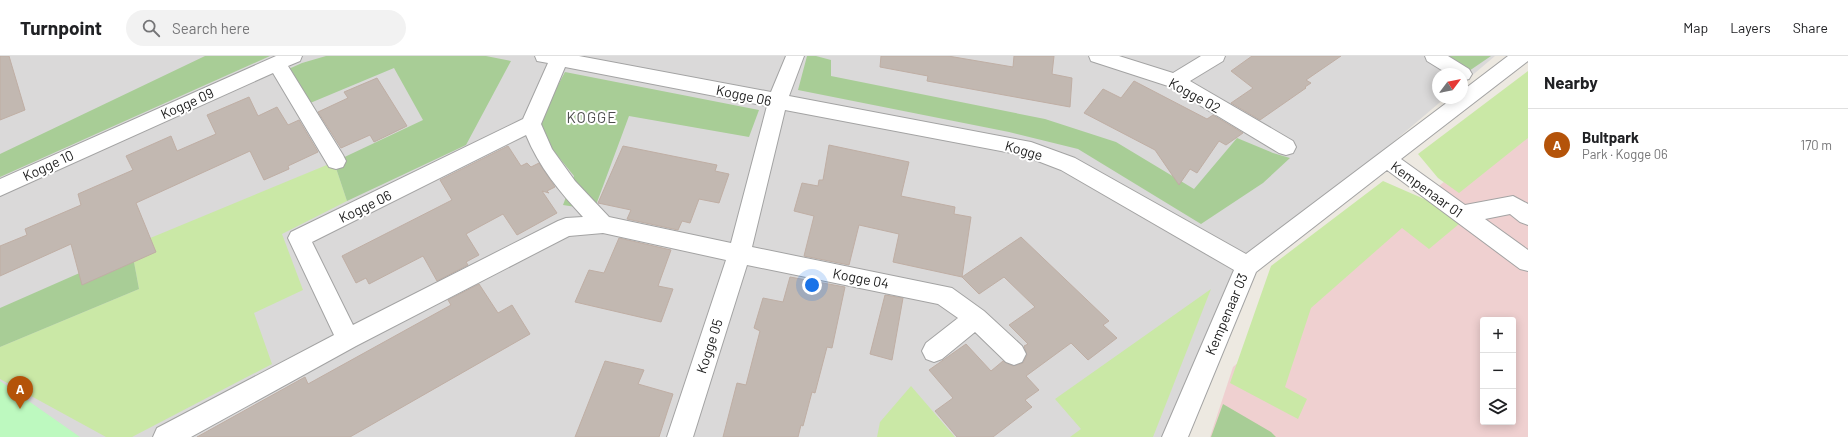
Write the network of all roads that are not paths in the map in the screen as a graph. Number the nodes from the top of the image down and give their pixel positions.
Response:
1 (795, 56) edge
2 (1098, 56) edge
3 (1216, 56) edge
4 (1434, 56) edge
5 (1521, 56) edge
6 (551, 58) edge
7 (285, 59) edge
8 (1453, 68) edge
9 (1468, 78) edge
10 (1175, 81) junction
11 (1481, 87) junction
12 (778, 100) junction
13 (531, 124) junction
14 (97, 143) joint
15 (1286, 147) dead end
16 (1386, 159) junction
17 (336, 161) dead end
18 (0, 188) edge
19 (1462, 214) junction
20 (1528, 216) edge
21 (603, 224) junction
22 (739, 254) junction
23 (1528, 262) edge
24 (1247, 266) junction
25 (976, 318) junction
26 (348, 339) junction
27 (934, 351) dead end
28 (1014, 354) dead end
29 (166, 437) edge
30 (680, 437) edge
31 (1175, 437) edge

1 - 12 street
2 - 10 street, Kogge 02
3 - 10 street
4 - 8 street
5 - 11 street, Kempenaar 01
6 - 12 street, Kogge 06
6 - 13 street, Kogge 06
7 - 14 street, Kogge 09
7 - 17 street, Kogge 09
9 - 11 street
10 - 15 street, Kogge 02
11 - 16 street, Kempenaar 01
12 - 22 street, Kogge 06
12 - 24 street, Kogge
13 - 21 street
13 - 26 street, Kogge 06
14 - 18 street, Kogge 10
16 - 19 street, Kempenaar 01
16 - 24 street, Kempenaar 03
19 - 20 street
19 - 23 street, Kempenaar 01
21 - 22 street
21 - 26 street
22 - 25 street, Kogge 04
22 - 30 street, Kogge 05
24 - 31 street, Kempenaar 03
25 - 27 street
25 - 28 street, Kogge 04
26 - 29 street

